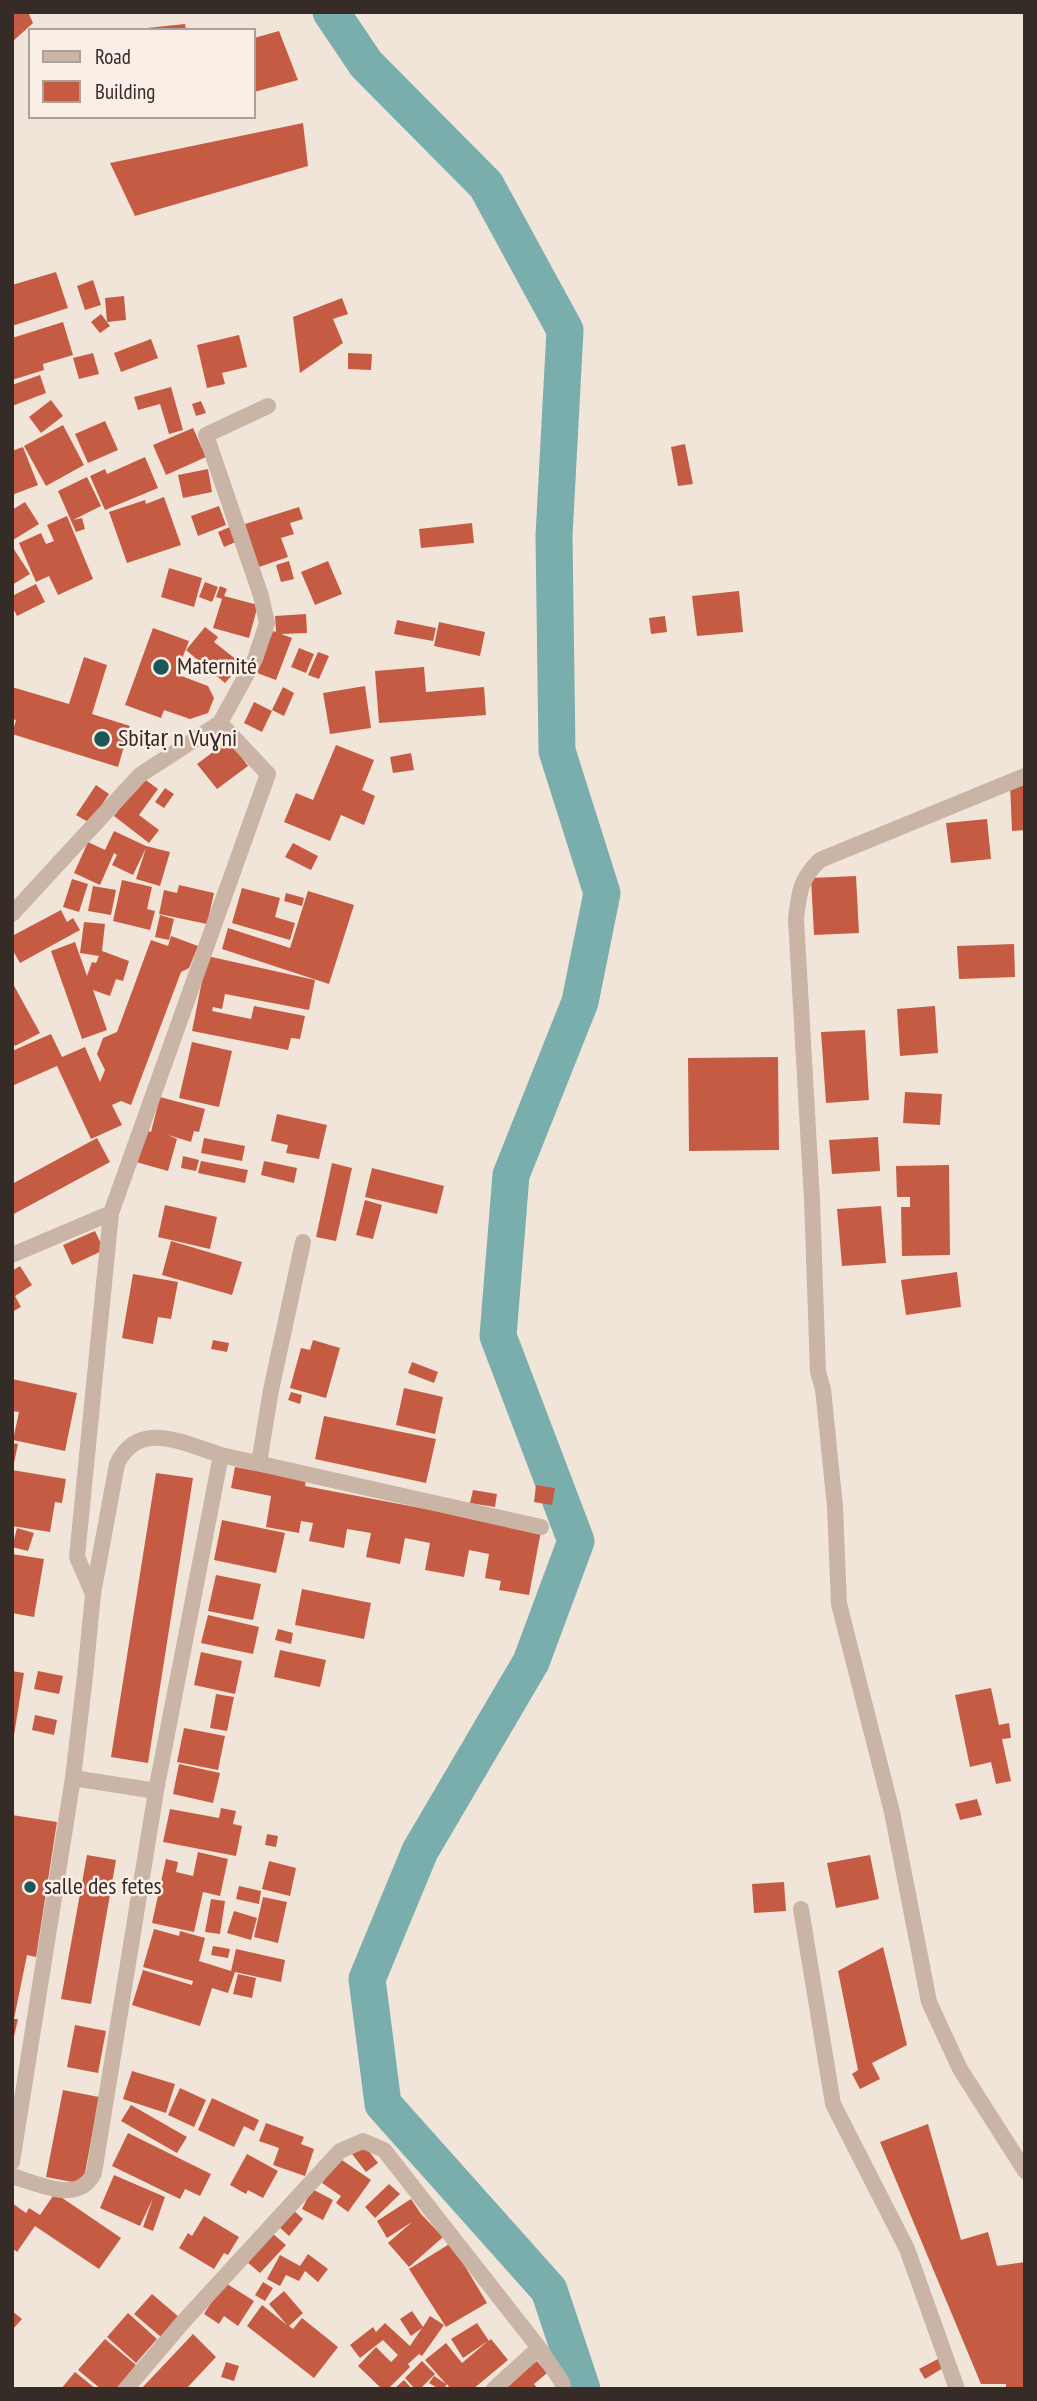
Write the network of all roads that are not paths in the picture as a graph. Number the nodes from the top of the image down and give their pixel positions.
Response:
1 (268, 406) dead end
2 (220, 723) junction
3 (1025, 776) edge
4 (12, 914) edge
5 (111, 1213) junction
6 (303, 1242) dead end
7 (12, 1255) edge
8 (221, 1455) junction
9 (259, 1463) junction
10 (541, 1527) dead end
11 (93, 1594) junction
12 (73, 1778) junction
13 (156, 1791) junction
14 (801, 1909) dead end
15 (12, 2162) edge
16 (1025, 2171) edge
17 (12, 2176) edge
18 (539, 2348) junction
19 (127, 2389) edge
20 (494, 2389) edge
21 (563, 2389) edge
22 (957, 2389) edge

1 - 2 street
2 - 4 street
2 - 5 street
3 - 16 street
5 - 7 street
5 - 11 street
6 - 9 street
8 - 9 street
8 - 11 street
8 - 13 street
9 - 10 street
11 - 12 street
12 - 13 street
12 - 15 street
13 - 17 street
14 - 22 street
18 - 19 street
18 - 20 street
18 - 21 street

